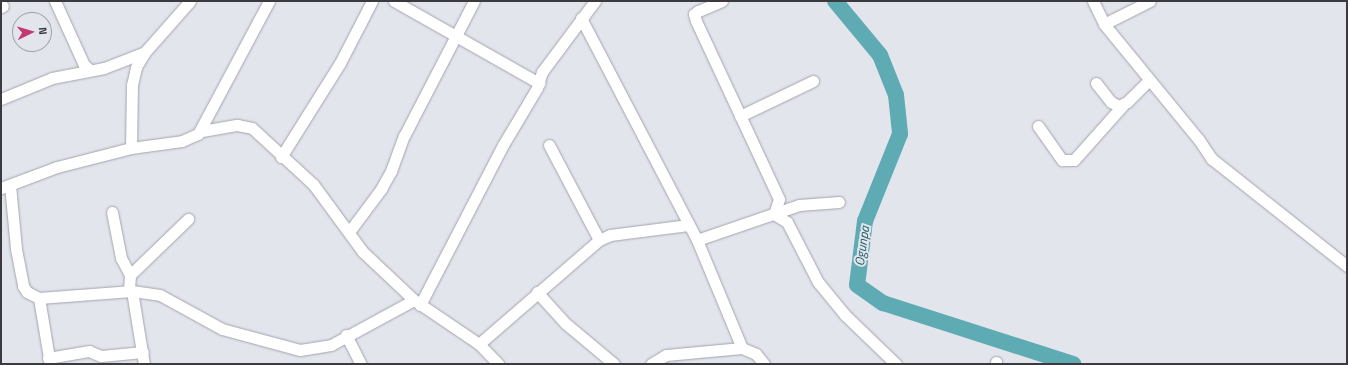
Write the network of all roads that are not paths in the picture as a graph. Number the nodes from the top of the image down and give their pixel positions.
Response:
1 (55, 1) edge
2 (190, 1) edge
3 (269, 1) edge
4 (372, 1) edge
5 (394, 1) edge
6 (474, 1) edge
7 (595, 1) edge
8 (722, 1) edge
9 (1093, 1) edge
10 (1150, 1) edge
11 (581, 18) junction
12 (1104, 24) junction
13 (456, 37) junction
14 (132, 63) junction
15 (89, 69) junction
16 (1149, 80) junction
17 (813, 81) dead end
18 (539, 83) junction
19 (1096, 83) dead end
20 (1, 99) edge
21 (1123, 105) junction
22 (740, 116) junction
23 (1038, 126) dead end
24 (202, 131) junction
25 (549, 145) dead end
26 (131, 148) junction
27 (281, 157) junction
28 (6, 187) edge
29 (839, 202) dead end
30 (112, 212) dead end
31 (774, 214) junction
32 (188, 219) dead end
33 (688, 225) junction
34 (349, 232) junction
35 (599, 240) junction
36 (697, 240) junction
37 (1347, 266) edge
38 (130, 275) junction
39 (130, 291) junction
40 (537, 292) junction
41 (39, 298) junction
42 (417, 303) junction
43 (346, 335) junction
44 (479, 344) junction
45 (742, 348) junction
46 (143, 352) junction
47 (49, 361) edge
48 (144, 364) edge
49 (361, 364) edge
50 (498, 364) edge
51 (614, 364) edge
52 (651, 364) edge
53 (764, 364) edge
54 (896, 364) edge

1 - 15 street
2 - 14 street
3 - 24 street
4 - 27 street
5 - 13 street
6 - 13 street
7 - 11 street
8 - 22 street
9 - 12 street
10 - 12 street
11 - 18 street
11 - 33 street
12 - 16 street
13 - 18 street
13 - 34 street
14 - 15 street
14 - 26 street
15 - 20 street
16 - 21 street
16 - 37 street
17 - 22 street
18 - 42 street
19 - 21 street
21 - 23 street
22 - 31 street
24 - 26 street
24 - 27 street
25 - 35 street
26 - 28 street
27 - 34 street
28 - 41 street
29 - 31 street
30 - 38 street
31 - 36 street
31 - 54 street
32 - 38 street
33 - 35 street
33 - 36 street
34 - 42 street
35 - 40 street
36 - 45 street
38 - 39 street
39 - 41 street
39 - 43 street
39 - 46 street
40 - 44 street
40 - 51 street
41 - 47 street
42 - 43 street
42 - 44 street
43 - 49 street
44 - 50 street
45 - 52 street
45 - 53 street
46 - 47 street
46 - 48 street

